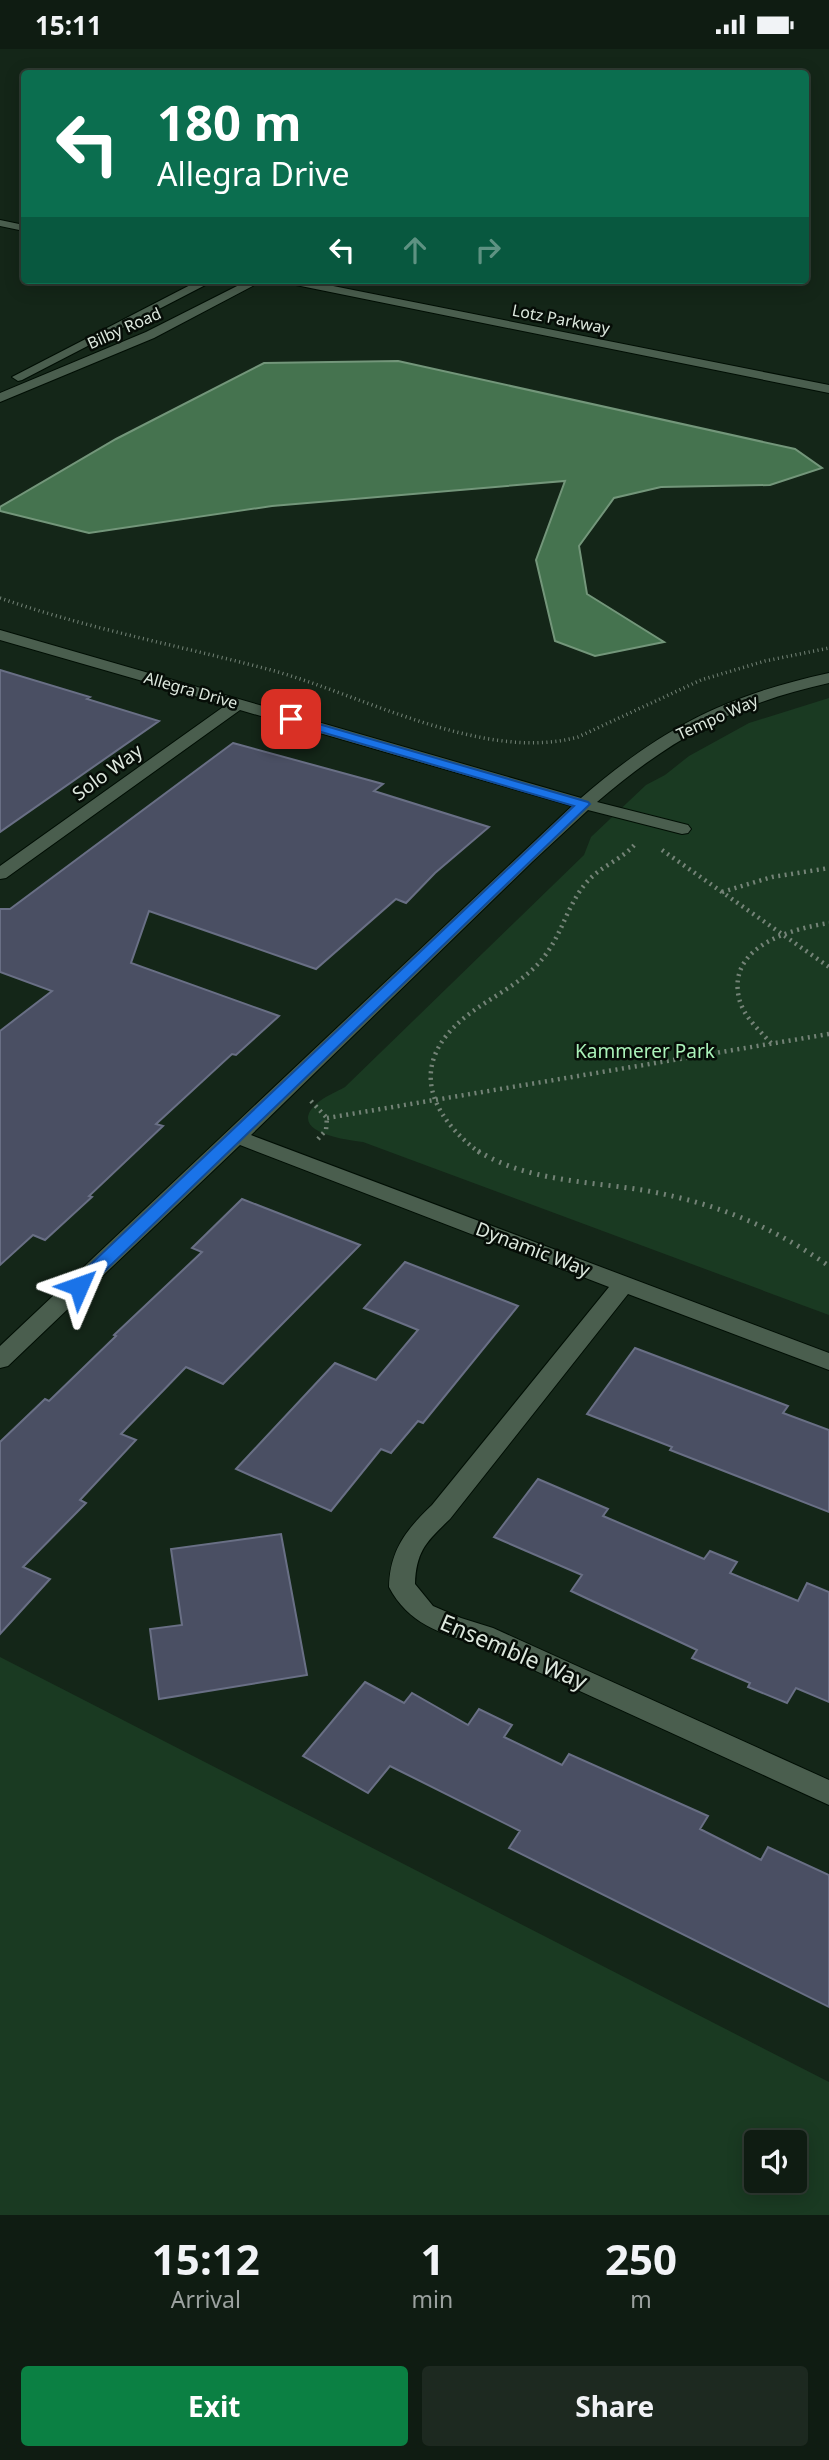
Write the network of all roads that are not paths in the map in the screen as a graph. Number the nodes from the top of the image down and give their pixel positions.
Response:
1 (0, 223) edge
2 (21, 226) edge
3 (179, 284) edge
4 (201, 284) edge
5 (250, 284) edge
6 (306, 284) edge
7 (7, 370) dead end
8 (829, 389) edge
9 (0, 392) edge
10 (0, 398) edge
11 (0, 635) edge
12 (829, 678) edge
13 (237, 704) junction
14 (583, 804) junction
15 (682, 829) dead end
16 (0, 874) edge
17 (237, 1137) junction
18 (624, 1284) junction
19 (0, 1360) edge
20 (829, 1362) edge
21 (829, 1793) edge

1 - 2 street
3 - 7 street, Bilby Road
4 - 9 street, Bilby Road
5 - 10 street, Bilby Road
6 - 8 street, Lotz Parkway
11 - 13 street, Allegra Drive
12 - 14 street, Tempo Way
13 - 14 street, Allegra Drive
13 - 16 street, Solo Way
14 - 15 street, Allegra Drive
14 - 17 street, Tempo Way
17 - 18 street, Dynamic Way
17 - 19 street, Tempo Way
18 - 20 street, Dynamic Way
18 - 21 street, Ensemble Way

